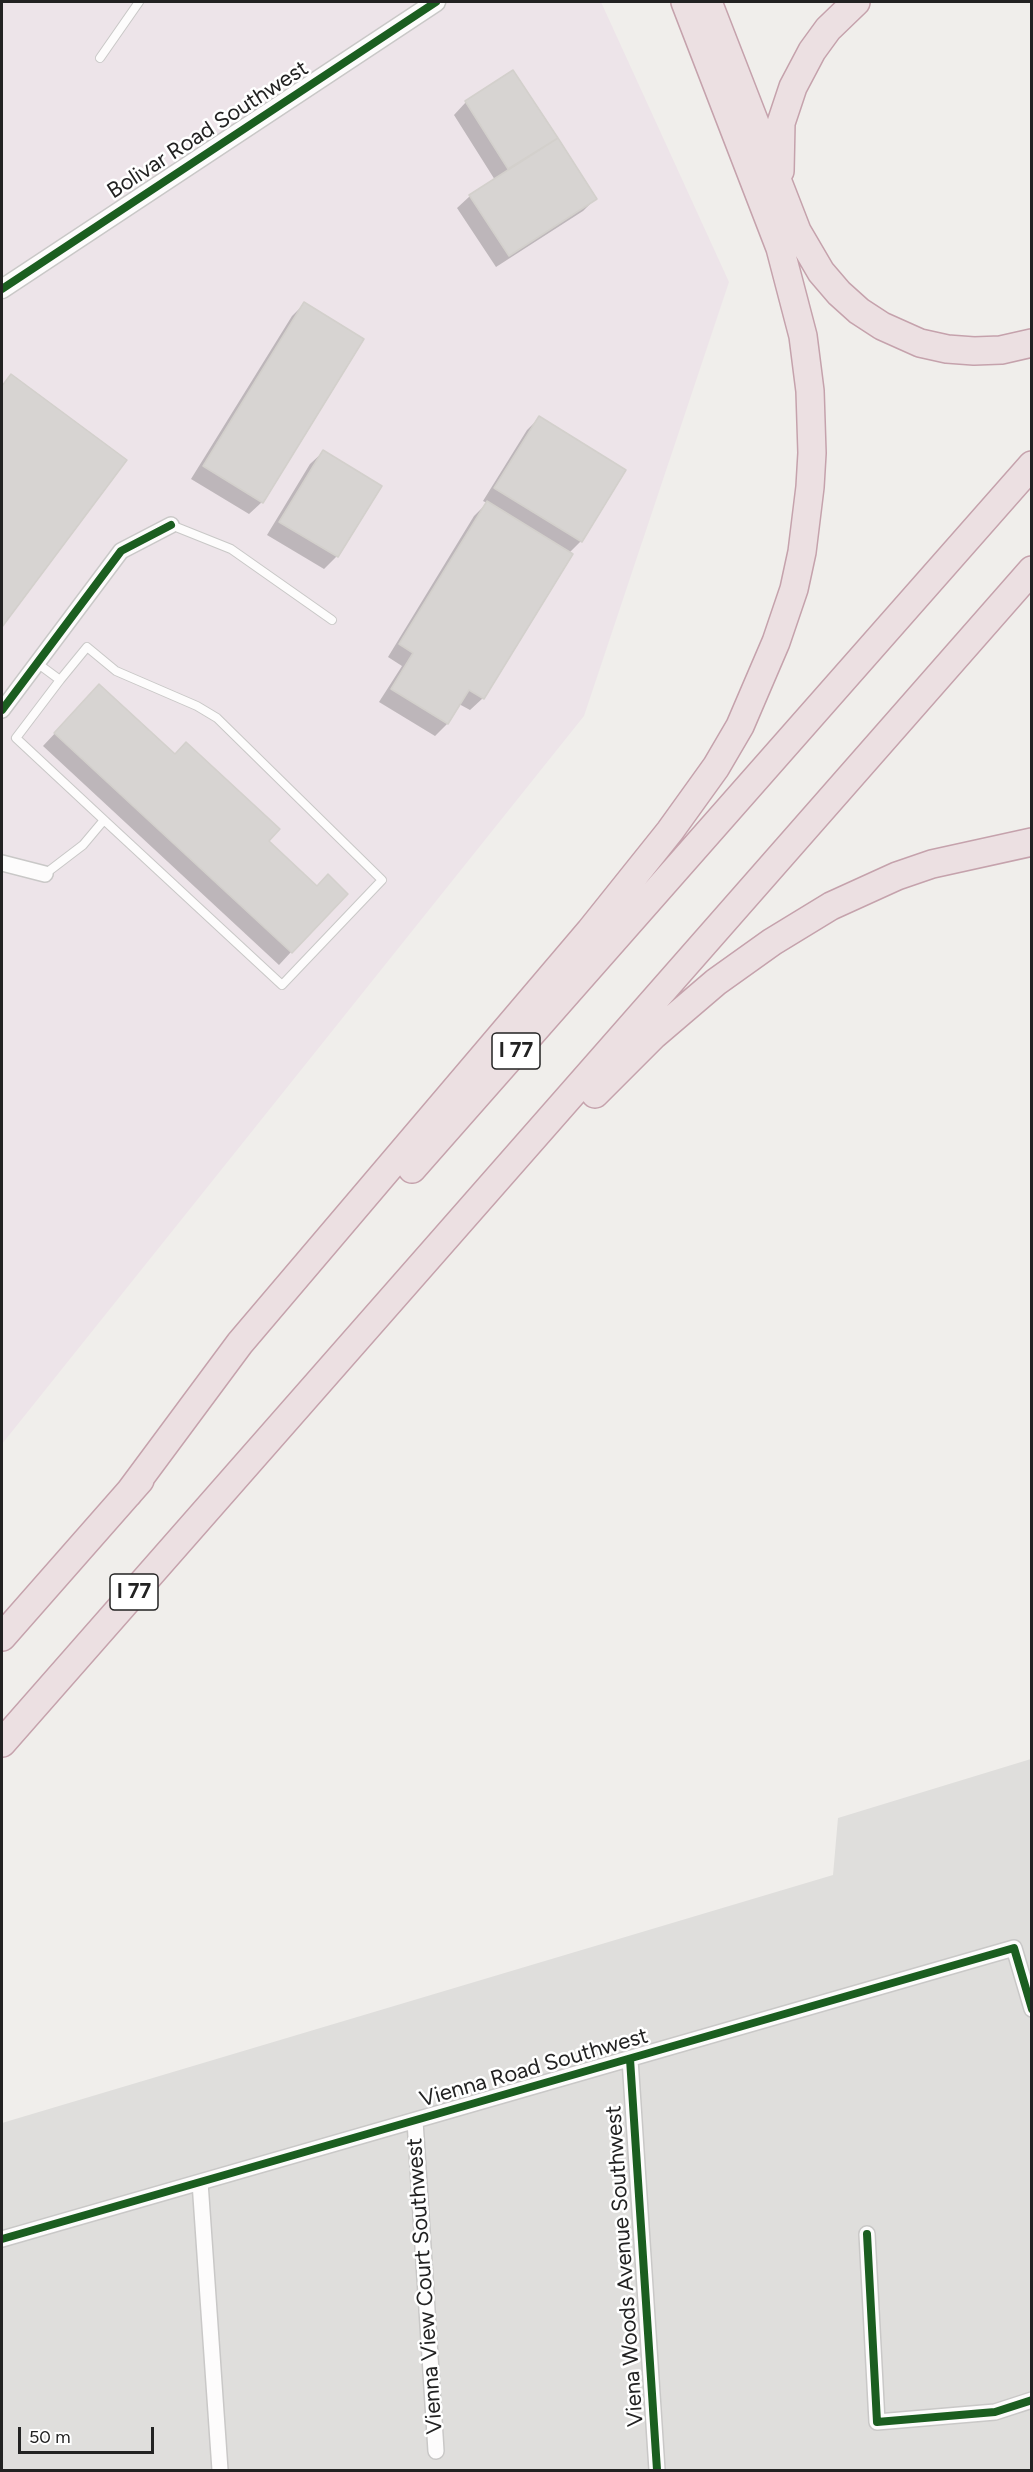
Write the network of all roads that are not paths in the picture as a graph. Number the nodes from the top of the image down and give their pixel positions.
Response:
1 (138, 2) edge
2 (685, 2) edge
3 (708, 2) edge
4 (856, 2) edge
5 (425, 5) edge
6 (100, 58) dead end
7 (789, 211) junction
8 (2, 289) edge
9 (1032, 344) edge
10 (1032, 465) edge
11 (171, 525) joint
12 (1032, 570) edge
13 (332, 620) dead end
14 (37, 663) junction
15 (60, 680) junction
16 (2, 710) edge
17 (104, 820) junction
18 (1032, 842) edge
19 (2, 863) edge
20 (45, 874) joint
21 (267, 1441) junction
22 (128, 1494) junction
23 (2, 1637) edge
24 (2, 1743) edge
25 (1032, 2009) edge
26 (630, 2059) junction
27 (415, 2121) junction
28 (200, 2182) junction
29 (867, 2234) dead end
30 (2, 2239) edge
31 (1032, 2400) edge
32 (436, 2451) dead end
33 (220, 2470) edge
34 (657, 2470) edge

1 - 6 lane
2 - 22 highway
3 - 7 highway
4 - 7 highway
5 - 8 street, Bolivar Road Southwest
7 - 9 highway
10 - 22 highway, I 77
11 - 13 lane
11 - 14 street
12 - 21 highway, I 77
14 - 15 lane
14 - 16 street
15 - 17 lane
15 - 17 lane
17 - 20 lane
18 - 21 highway
19 - 20 street
21 - 24 highway, I 77
22 - 23 highway, I 77
25 - 26 street, Vienna Road Southwest
26 - 27 street, Vienna Road Southwest
26 - 34 street, Viena Woods Avenue Southwest
27 - 28 street, Vienna Road Southwest
27 - 32 street, Vienna View Court Southwest
28 - 30 street, Vienna Road Southwest
28 - 33 street
29 - 31 street

